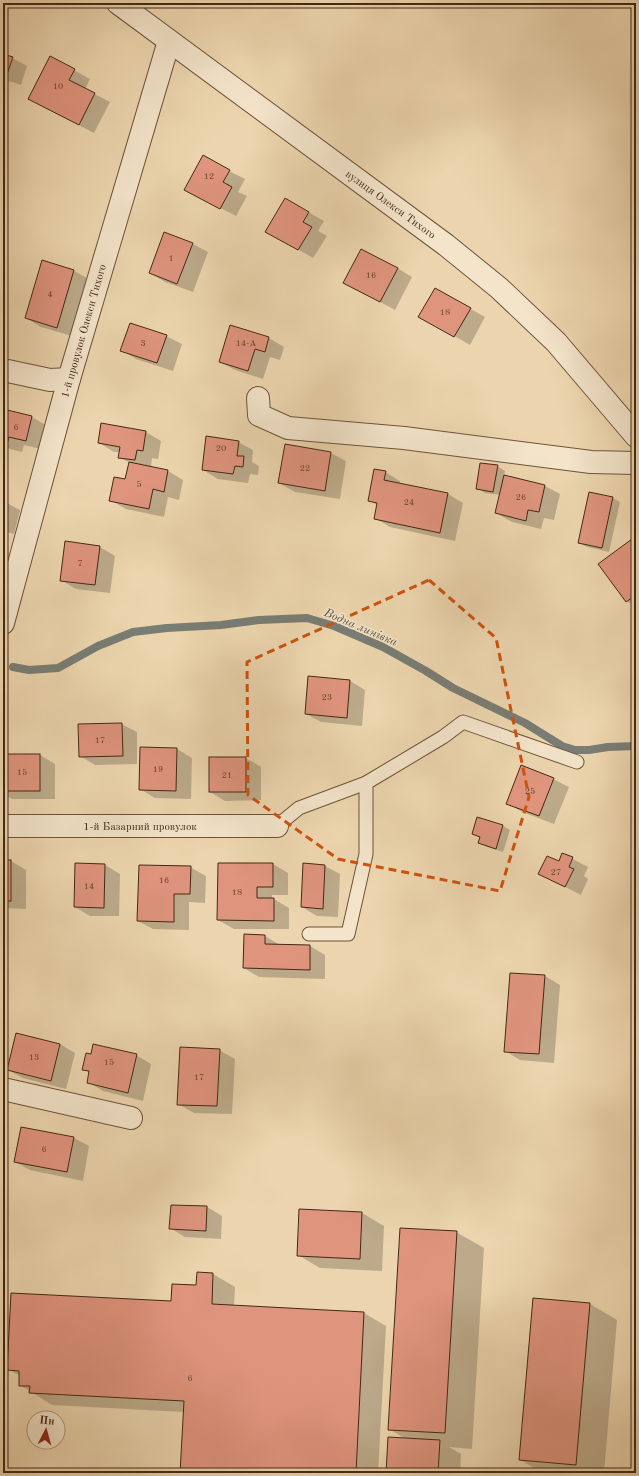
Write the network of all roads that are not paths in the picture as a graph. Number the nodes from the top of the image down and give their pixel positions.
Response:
1 (118, 3) edge
2 (169, 40) junction
3 (3, 370) edge
4 (69, 380) junction
5 (258, 398) dead end
6 (636, 436) edge
7 (636, 464) edge
8 (3, 624) edge
9 (577, 762) dead end
10 (366, 783) junction
11 (3, 826) edge
12 (277, 826) joint
13 (309, 934) dead end
14 (3, 1089) edge
15 (130, 1118) dead end

1 - 2 street, вулиця Олекси Тихого
2 - 4 street, 1-й провулок Олекси Тихого
2 - 6 street, вулиця Олекси Тихого
3 - 4 street
4 - 8 street, 1-й провулок Олекси Тихого
5 - 7 street
9 - 10 lane
10 - 12 lane
10 - 13 lane
11 - 12 street, 1-й Базарний провулок
14 - 15 street

